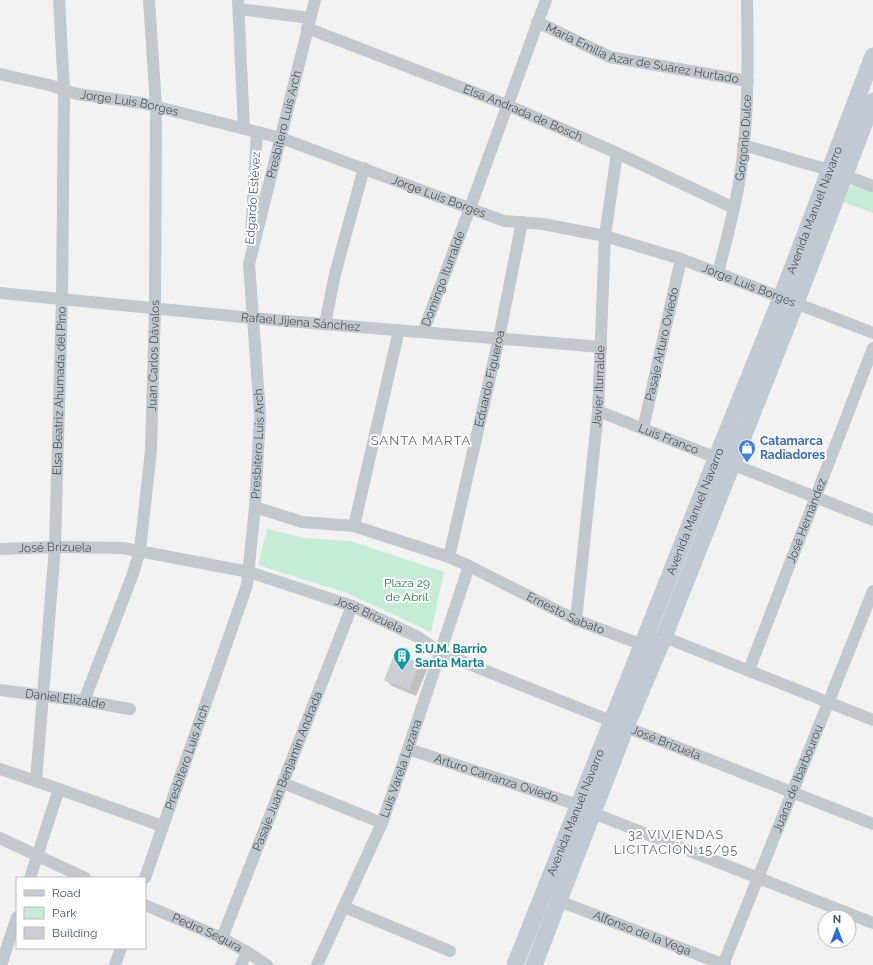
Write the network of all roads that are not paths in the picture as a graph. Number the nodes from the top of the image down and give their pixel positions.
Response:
1 (59, 0) edge
2 (149, 0) edge
3 (315, 0) edge
4 (546, 0) edge
5 (747, 0) edge
6 (238, 4) edge
7 (537, 22) junction
8 (308, 23) junction
9 (873, 56) edge
10 (0, 74) edge
11 (748, 81) junction
12 (64, 90) junction
13 (873, 101) edge
14 (507, 105) junction
15 (156, 106) junction
16 (244, 129) junction
17 (257, 132) junction
18 (281, 138) junction
19 (743, 145) junction
20 (617, 153) junction
21 (364, 168) junction
22 (837, 173) junction
23 (873, 186) edge
24 (470, 208) junction
25 (734, 208) junction
26 (522, 222) junction
27 (605, 236) junction
28 (682, 259) junction
29 (249, 264) junction
30 (718, 273) junction
31 (0, 293) edge
32 (62, 299) junction
33 (789, 300) junction
34 (155, 308) junction
35 (252, 318) junction
36 (325, 324) junction
37 (399, 330) junction
38 (422, 332) junction
39 (873, 333) edge
40 (499, 338) junction
41 (601, 348) junction
42 (873, 348) edge
43 (598, 411) junction
44 (643, 429) junction
45 (716, 459) junction
46 (732, 465) junction
47 (816, 498) junction
48 (255, 507) junction
49 (873, 520) edge
50 (354, 526) junction
51 (54, 547) junction
52 (0, 550) edge
53 (140, 550) junction
54 (449, 557) junction
55 (469, 566) junction
56 (249, 572) junction
57 (873, 591) edge
58 (352, 606) junction
59 (576, 620) junction
60 (664, 637) junction
61 (643, 645) junction
62 (440, 652) junction
63 (749, 670) junction
64 (0, 690) edge
65 (44, 695) junction
66 (84, 701) junction
67 (828, 702) junction
68 (130, 709) dead end
69 (873, 720) edge
70 (619, 724) junction
71 (408, 749) junction
72 (0, 769) edge
73 (36, 781) junction
74 (283, 783) junction
75 (59, 789) junction
76 (791, 792) junction
77 (586, 809) junction
78 (382, 823) junction
79 (873, 824) edge
80 (162, 826) junction
81 (0, 838) edge
82 (37, 855) junction
83 (30, 877) edge
84 (83, 877) edge
85 (144, 877) edge
86 (758, 878) junction
87 (559, 901) junction
88 (146, 905) edge
89 (344, 907) junction
90 (16, 920) edge
91 (873, 923) edge
92 (222, 938) junction
93 (4, 944) edge
94 (121, 949) edge
95 (450, 951) dead end
96 (247, 952) junction
97 (1, 965) edge
98 (115, 965) edge
99 (241, 965) edge
100 (267, 965) edge
101 (317, 965) edge
102 (515, 965) edge
103 (534, 965) edge
104 (723, 965) edge

1 - 12 street, Elsa Beatriz Ahumada del Pino
2 - 15 street, Juan Carlos Dávalos
3 - 8 street, Presbítero Luis Arch
4 - 7 street, Domingo Iturralde
5 - 11 street, Gorgonio Dulce
6 - 8 street, Elsa Andrada de Bosch
6 - 16 street
7 - 11 street, Maria Emilia Azar de Suárez Hurtado
7 - 14 street, Domingo Iturralde
8 - 14 street, Elsa Andrada de Bosch
8 - 18 street, Presbítero Luis Arch
9 - 22 main road, Avenida Manuel Navarro
10 - 12 street, Jorge Luis Borges
11 - 19 street, Gorgonio Dulce
12 - 15 street, Jorge Luis Borges
12 - 32 street, Elsa Beatriz Ahumada del Pino
13 - 22 main road, Avenida Manuel Navarro
14 - 20 street, Elsa Andrada de Bosch
14 - 24 street, Domingo Iturralde
15 - 16 street, Jorge Luis Borges
15 - 34 street, Juan Carlos Dávalos
16 - 17 street, Jorge Luis Borges
17 - 18 street, Jorge Luis Borges
17 - 29 street, Edgardo Estévez
18 - 21 street, Jorge Luis Borges
18 - 29 street, Presbítero Luis Arch
19 - 22 street
19 - 25 street, Gorgonio Dulce
20 - 25 street, Elsa Andrada de Bosch
20 - 27 street, Javier Iturralde
21 - 24 street, Jorge Luis Borges
21 - 36 street
22 - 23 street
22 - 33 main road, Avenida Manuel Navarro
24 - 26 street, Jorge Luis Borges
24 - 38 street, Domingo Iturralde
25 - 30 street, Gorgonio Dulce
26 - 27 street, Jorge Luis Borges
26 - 40 street, Eduardo Figueroa
27 - 28 street, Jorge Luis Borges
27 - 41 street, Javier Iturralde
28 - 30 street, Jorge Luis Borges
28 - 44 street, Pasaje Arturo Oviedo
29 - 35 street, Presbítero Luis Arch
30 - 33 street, Jorge Luis Borges
31 - 32 street, Rafael Jijena Sánchez
32 - 34 street, Rafael Jijena Sánchez
32 - 51 street, Elsa Beatriz Ahumada del Pino
33 - 39 street, Jorge Luis Borges
33 - 45 main road, Avenida Manuel Navarro
33 - 46 main road, Avenida Manuel Navarro
34 - 35 street, Rafael Jijena Sánchez
34 - 53 street, Juan Carlos Dávalos
35 - 36 street, Rafael Jijena Sánchez
35 - 48 street, Presbítero Luis Arch
36 - 37 street, Rafael Jijena Sánchez
37 - 38 street, Rafael Jijena Sánchez
37 - 50 street
38 - 40 street, Rafael Jijena Sánchez
40 - 41 street, Rafael Jijena Sánchez
40 - 54 street, Eduardo Figueroa
41 - 43 street, Javier Iturralde
42 - 47 street, José Hernández
43 - 44 street, Luis Franco
43 - 59 street, Javier Iturralde
44 - 45 street, Luis Franco
45 - 46 street, Luis Franco
45 - 61 main road, Avenida Manuel Navarro
46 - 47 street, Luis Franco
46 - 60 main road, Avenida Manuel Navarro
47 - 49 street, Luis Franco
47 - 63 street, José Hernández
48 - 50 street, Ernesto Sabato
48 - 56 street, Presbítero Luis Arch
50 - 54 street, Ernesto Sabato
51 - 52 street, José Brizuela
51 - 53 street, José Brizuela
51 - 65 street, Elsa Beatriz Ahumada del Pino
53 - 56 street, José Brizuela
53 - 66 street, Juan Carlos Dávalos
54 - 55 street, Ernesto Sabato
55 - 59 street, Ernesto Sabato
55 - 62 street, Luis Varela Lezana
56 - 58 street, José Brizuela
56 - 80 street, Presbítero Luis Arch
57 - 67 street, Juana de Ibarbourou
58 - 62 street, José Brizuela
58 - 74 street, Pasaje Juan Benjamín Andrada
59 - 61 street, Ernesto Sabato
60 - 61 street
60 - 63 street
60 - 70 main road, Avenida Manuel Navarro
61 - 70 main road, Avenida Manuel Navarro
62 - 70 street, José Brizuela
62 - 71 street, Luis Varela Lezana
63 - 67 street
64 - 65 street, Daniel Elizalde
65 - 66 street, Daniel Elizalde
65 - 73 street, Elsa Beatriz Ahumada del Pino
66 - 68 street, Daniel Elizalde
67 - 69 street
67 - 76 street, Juana de Ibarbourou
70 - 76 street, José Brizuela
70 - 77 main road, Avenida Manuel Navarro
71 - 77 street, Arturo Carranza Oviedo
71 - 78 street, Luis Varela Lezana
72 - 73 street
73 - 75 street
74 - 78 street
74 - 92 street, Pasaje Juan Benjamín Andrada
75 - 80 street
75 - 82 street
76 - 79 street, José Brizuela
76 - 86 street, Juana de Ibarbourou
77 - 86 street, Arturo Carranza Oviedo
77 - 87 main road, Avenida Manuel Navarro
77 - 102 main road, Avenida Manuel Navarro
78 - 89 street, Luis Varela Lezana
80 - 85 street, Presbítero Luis Arch
81 - 82 street
82 - 83 street
82 - 84 street
86 - 91 street, Arturo Carranza Oviedo
86 - 104 street, Juana de Ibarbourou
87 - 103 main road, Avenida Manuel Navarro
87 - 104 street, Alfonso de la Vega
88 - 92 street, Pedro Segura
89 - 95 street
89 - 101 street, Luis Varela Lezana
90 - 93 street
92 - 96 street, Pedro Segura
93 - 97 street
94 - 98 street
96 - 99 street
96 - 100 street, Pedro Segura

